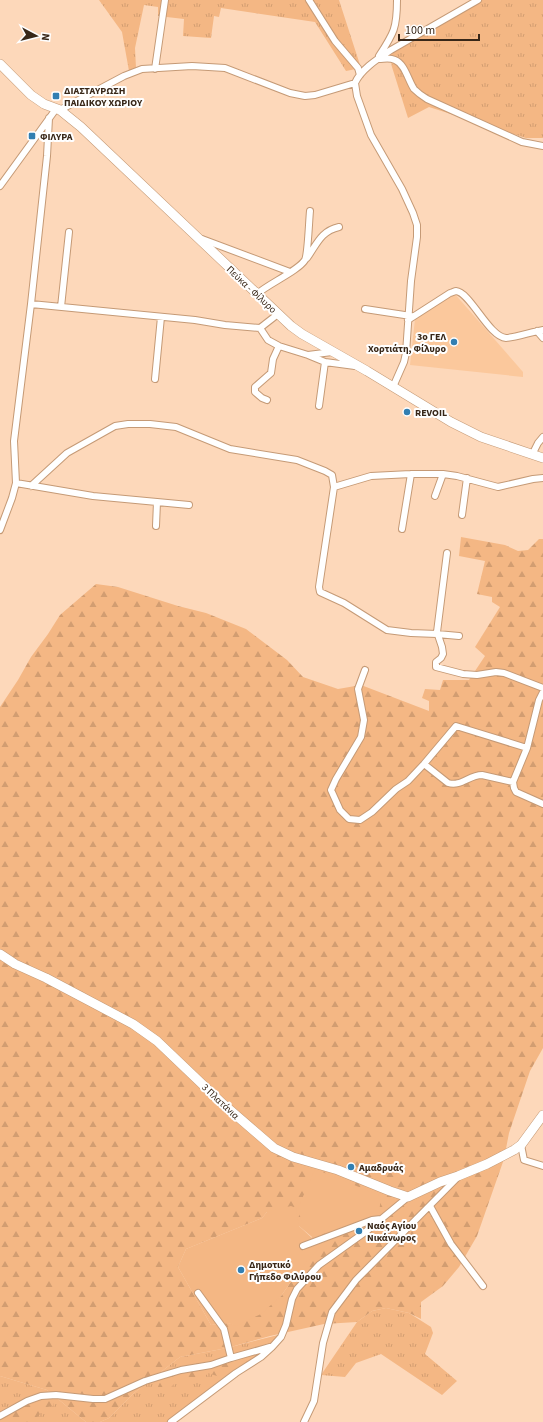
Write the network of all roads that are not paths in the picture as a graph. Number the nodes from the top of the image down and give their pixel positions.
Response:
1 (165, 0) edge
2 (309, 0) edge
3 (396, 0) edge
4 (478, 0) edge
5 (377, 60) junction
6 (0, 64) edge
7 (155, 69) junction
8 (360, 75) junction
9 (355, 83) junction
10 (58, 109) junction
11 (49, 118) junction
12 (543, 146) edge
13 (0, 186) edge
14 (310, 211) dead end
15 (339, 228) dead end
16 (69, 232) dead end
17 (197, 237) junction
18 (306, 259) junction
19 (290, 272) junction
20 (257, 294) junction
21 (31, 304) junction
22 (60, 307) junction
23 (365, 309) dead end
24 (278, 314) junction
25 (161, 318) junction
26 (410, 318) junction
27 (260, 328) junction
28 (540, 330) edge
29 (543, 338) edge
30 (279, 346) junction
31 (332, 352) junction
32 (308, 355) junction
33 (325, 362) junction
34 (359, 367) junction
35 (155, 379) dead end
36 (393, 387) junction
37 (267, 400) dead end
38 (319, 406) dead end
39 (543, 437) edge
40 (543, 444) edge
41 (532, 455) junction
42 (543, 458) edge
43 (411, 474) junction
44 (443, 474) junction
45 (466, 478) junction
46 (543, 478) edge
47 (16, 483) junction
48 (31, 486) junction
49 (334, 487) junction
50 (435, 496) dead end
51 (157, 502) junction
52 (190, 505) dead end
53 (462, 515) dead end
54 (156, 526) dead end
55 (402, 529) dead end
56 (0, 530) edge
57 (447, 552) dead end
58 (437, 634) junction
59 (460, 636) dead end
60 (364, 670) dead end
61 (543, 688) edge
62 (543, 692) edge
63 (527, 748) junction
64 (424, 764) junction
65 (514, 782) junction
66 (543, 804) edge
67 (0, 954) edge
68 (543, 1115) edge
69 (521, 1145) junction
70 (543, 1166) edge
71 (458, 1176) junction
72 (408, 1197) junction
73 (430, 1206) junction
74 (381, 1218) junction
75 (303, 1246) dead end
76 (483, 1286) dead end
77 (198, 1293) dead end
78 (272, 1347) junction
79 (231, 1358) junction
80 (0, 1416) edge
81 (170, 1422) edge
82 (304, 1422) edge

1 - 7 street
2 - 8 street
3 - 5 street
4 - 5 street
5 - 8 street
5 - 12 street
6 - 10 main road, Πεύκα - Φίλυρο
7 - 9 street
7 - 10 street
8 - 9 street
9 - 26 street
10 - 11 street
10 - 17 main road, Πεύκα - Φίλυρο
11 - 13 street
11 - 21 street
14 - 18 street
15 - 18 street
16 - 22 street
17 - 19 street
17 - 20 main road, Πεύκα - Φίλυρο
18 - 19 street
19 - 20 street
20 - 24 main road, Πεύκα - Φίλυρο
21 - 22 street
21 - 47 street
22 - 25 street
23 - 26 street
24 - 27 street
24 - 31 main road, Πεύκα - Φίλυρο
25 - 27 street
25 - 35 street
26 - 28 street
26 - 36 street
27 - 30 street
28 - 29 street
30 - 32 street
30 - 37 street
31 - 32 street
31 - 34 main road, Πεύκα - Φίλυρο
32 - 33 street
33 - 34 street
33 - 38 street
34 - 36 main road, Πεύκα - Φίλυρο
36 - 41 main road, Πεύκα - Φίλυρο
39 - 41 street
40 - 41 street
41 - 42 main road, Πεύκα - Φίλυρο
43 - 44 street
43 - 49 street
43 - 55 street
44 - 45 street
44 - 50 street
45 - 46 street
45 - 53 street
47 - 48 street
47 - 56 street
48 - 49 street
48 - 51 street
49 - 58 street
51 - 52 street
51 - 54 street
57 - 58 street
58 - 59 street
58 - 61 street
60 - 64 street
62 - 63 street
63 - 64 street
63 - 65 street
64 - 65 street
65 - 66 street
67 - 72 main road, 3 Πλατάνια
68 - 69 main road
69 - 70 street
69 - 71 main road
71 - 72 main road
71 - 73 street
72 - 74 street
73 - 76 street
73 - 82 street
74 - 75 street
74 - 78 street
77 - 79 street
78 - 79 street
78 - 81 street
79 - 80 street

